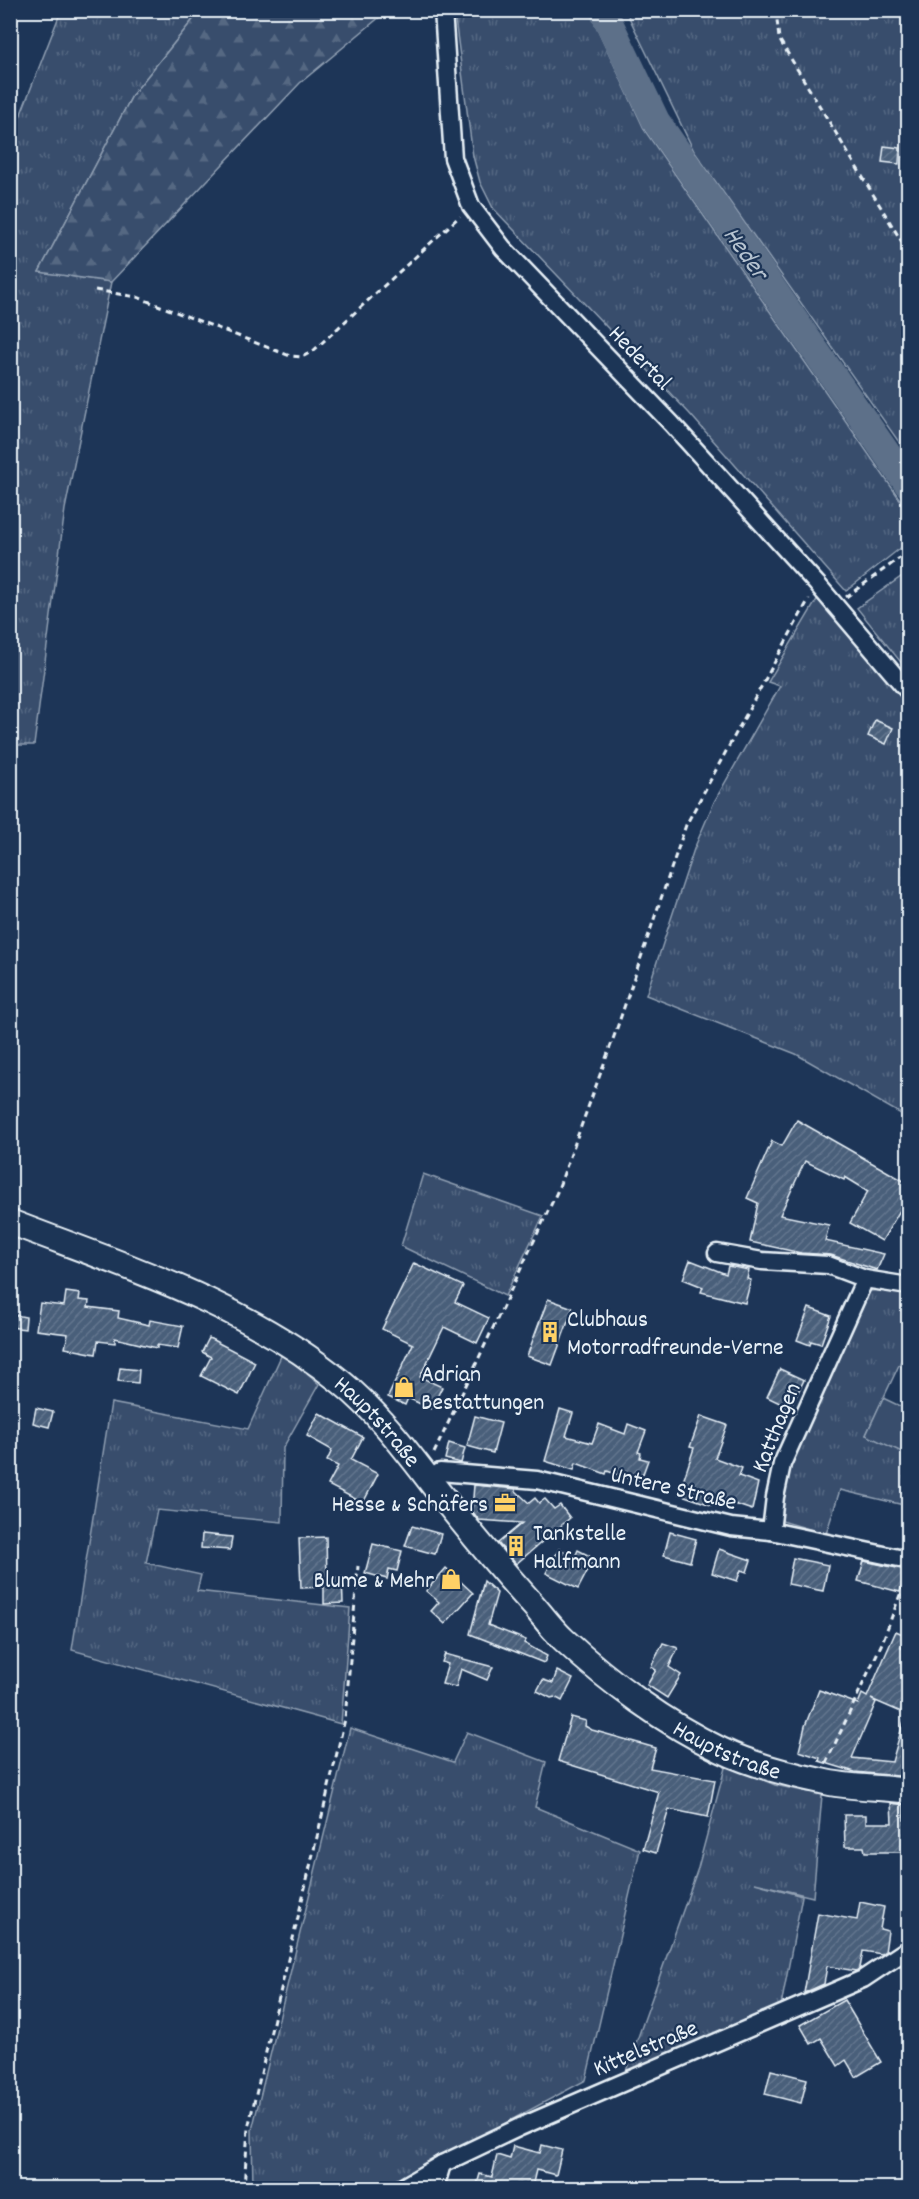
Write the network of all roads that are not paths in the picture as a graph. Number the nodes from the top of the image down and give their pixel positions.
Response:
1 (443, 10) edge
2 (909, 691) edge
3 (10, 1222) edge
4 (717, 1253) dead end
5 (865, 1279) junction
6 (909, 1286) edge
7 (435, 1476) junction
8 (771, 1531) junction
9 (909, 1560) edge
10 (909, 1791) edge
11 (909, 1949) edge
12 (442, 2164) junction
13 (401, 2188) edge
14 (435, 2188) edge

1 - 2 street, Hedertal
3 - 7 main road, Hauptstraße
4 - 5 street
5 - 6 street
5 - 8 street, Katthagen
7 - 8 street, Untere Straße
7 - 10 main road, Hauptstraße
8 - 9 street, Untere Straße
11 - 12 street, Kittelstraße
12 - 13 street, Kittelstraße
12 - 14 street

